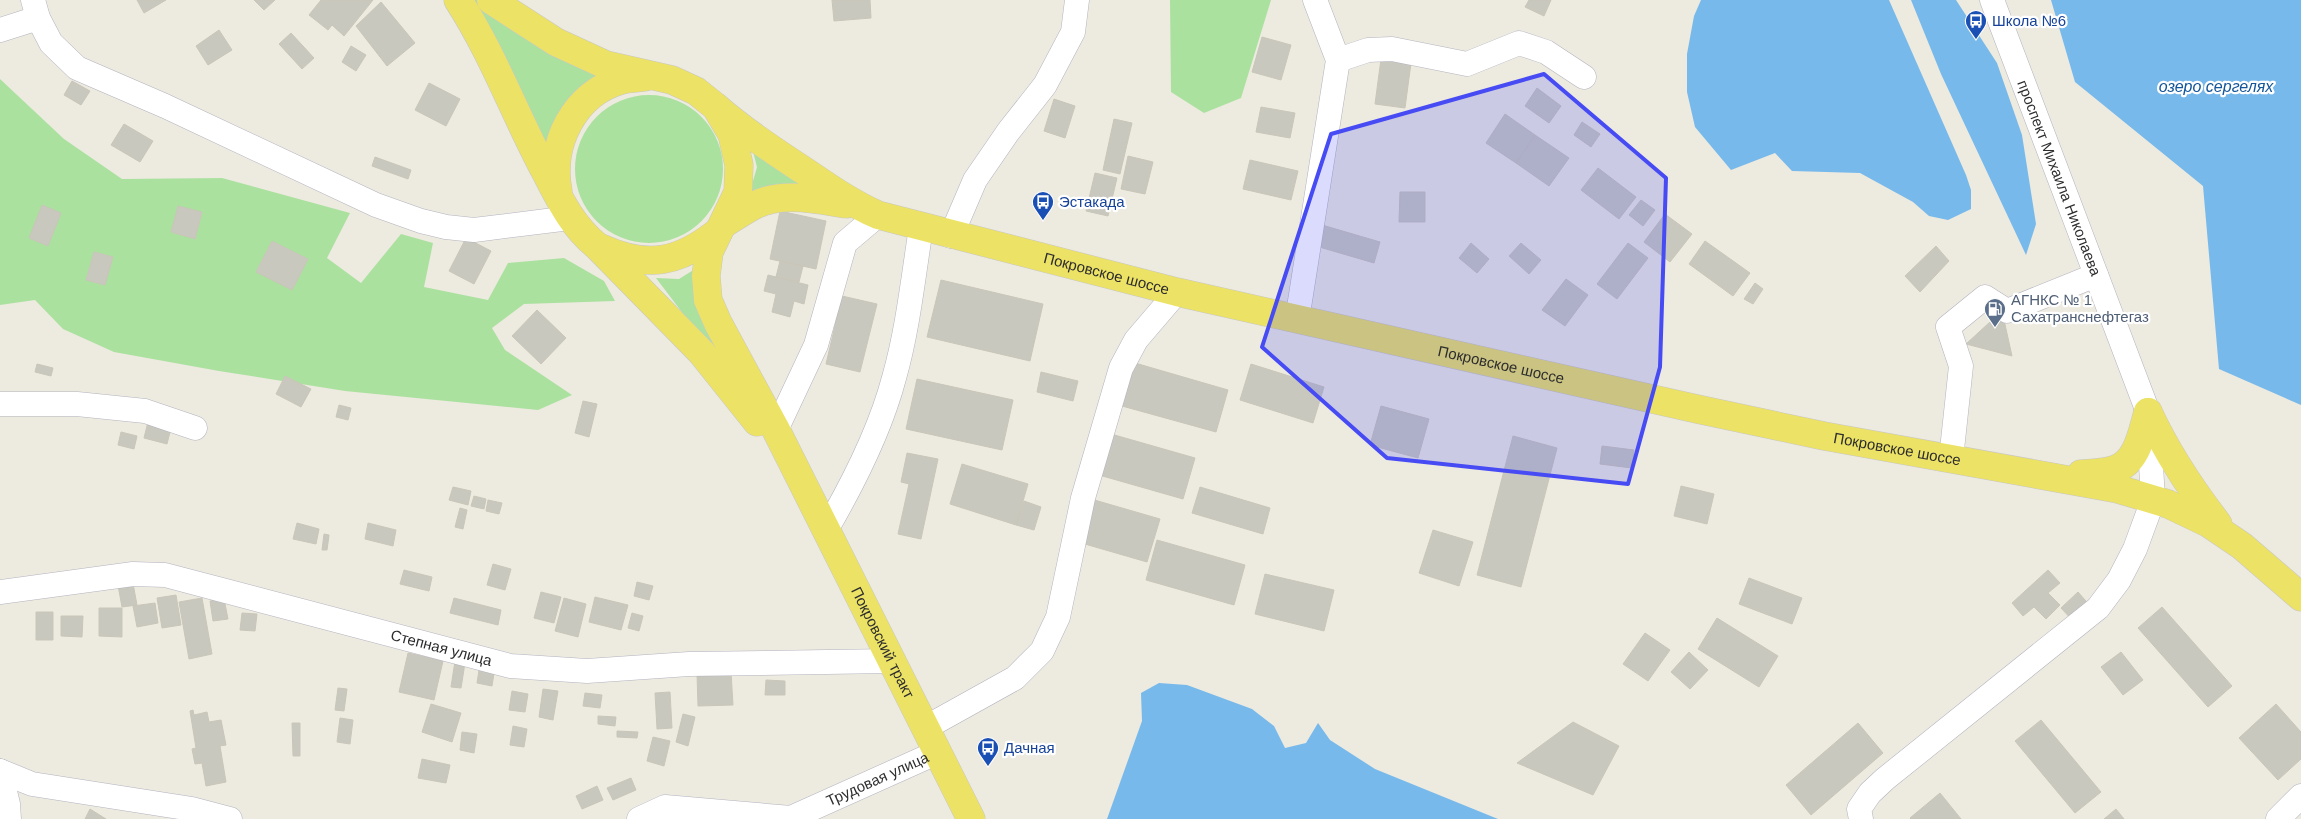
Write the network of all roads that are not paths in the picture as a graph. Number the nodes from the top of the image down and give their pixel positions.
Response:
1 (458, 0) edge
2 (491, 0) edge
3 (1077, 0) edge
4 (1315, 0) edge
5 (1992, 0) edge
6 (35, 9) edge
7 (0, 30) edge
8 (1338, 60) junction
9 (1584, 76) dead end
10 (672, 80) junction
11 (716, 107) junction
12 (565, 210) junction
13 (867, 211) junction
14 (722, 227) junction
15 (920, 228) junction
16 (951, 236) junction
17 (597, 246) junction
18 (2096, 275) junction
19 (1177, 292) junction
20 (1297, 320) junction
21 (0, 404) edge
22 (2148, 412) junction
23 (195, 428) dead end
24 (776, 430) junction
25 (1951, 459) junction
26 (794, 469) junction
27 (2057, 478) junction
28 (2153, 500) junction
29 (826, 530) junction
30 (2225, 534) junction
31 (0, 592) edge
32 (2301, 597) edge
33 (891, 661) junction
34 (925, 728) junction
35 (938, 752) junction
36 (0, 771) edge
37 (2301, 796) edge
38 (9, 819) edge
39 (230, 819) edge
40 (639, 819) edge
41 (790, 819) edge
42 (972, 819) edge
43 (1861, 819) edge
44 (2278, 819) edge

1 - 12 main road
2 - 10 main road
3 - 16 street
4 - 8 street
5 - 18 street, проспект Михаила Николаева
6 - 7 street
6 - 12 street
8 - 9 street
8 - 20 street
10 - 11 main road, Покровское шоссе
10 - 12 main road
11 - 13 main road, Покровское шоссе
11 - 14 main road
12 - 17 main road
13 - 14 main road, Покровское шоссе
13 - 15 main road, Покровское шоссе
13 - 24 street
14 - 17 main road, Покровское шоссе
14 - 24 main road
15 - 16 main road, Покровское шоссе
15 - 29 street
16 - 19 main road, Покровское шоссе
17 - 26 main road
18 - 22 street, проспект Михаила Николаева
18 - 25 street
19 - 20 main road, Покровское шоссе
19 - 34 street
20 - 25 main road, Покровское шоссе
21 - 23 street
22 - 27 main road
22 - 28 street, проспект Михаила Николаева
22 - 30 main road
24 - 26 main road
25 - 27 main road, Покровское шоссе
26 - 29 main road, Покровский тракт
27 - 28 main road, Покровское шоссе
28 - 30 main road
28 - 43 street
29 - 33 main road, Покровский тракт
30 - 32 main road
31 - 33 street, Степная улица
33 - 34 main road, Покровский тракт
34 - 35 main road, Покровский тракт
35 - 41 street, Трудовая улица
35 - 42 main road, Покровский тракт
36 - 38 street
36 - 39 street
37 - 44 street
40 - 41 street, Трудовая улица

